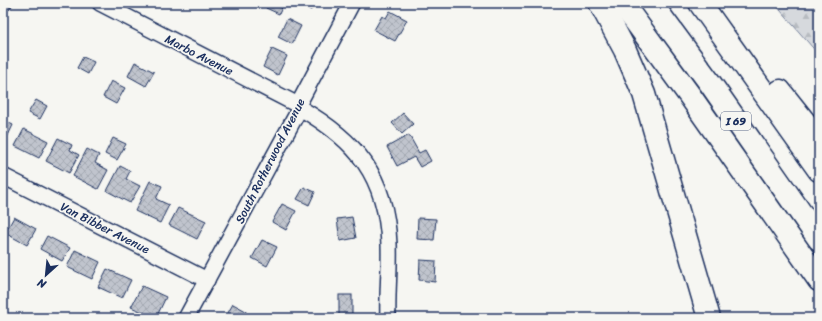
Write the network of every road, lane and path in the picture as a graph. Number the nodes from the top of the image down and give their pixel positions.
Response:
1 (100, 3) edge
2 (352, 3) edge
3 (600, 3) edge
4 (622, 3) edge
5 (651, 3) edge
6 (700, 3) edge
7 (704, 3) edge
8 (122, 8) edge
9 (299, 107) junction
10 (819, 140) edge
11 (819, 170) edge
12 (3, 176) edge
13 (819, 239) edge
14 (207, 280) junction
15 (819, 280) edge
16 (186, 318) edge
17 (388, 318) edge
18 (709, 318) edge

1 - 8 street, Marbo Avenue
2 - 9 street, South Rotherwood Avenue
3 - 18 highway
4 - 15 highway
5 - 13 highway, I 69
6 - 11 highway
7 - 10 highway
8 - 9 street, Marbo Avenue
9 - 14 street, South Rotherwood Avenue
9 - 17 street, Marbo Avenue
12 - 14 street, Van Bibber Avenue
14 - 16 street, South Rotherwood Avenue

